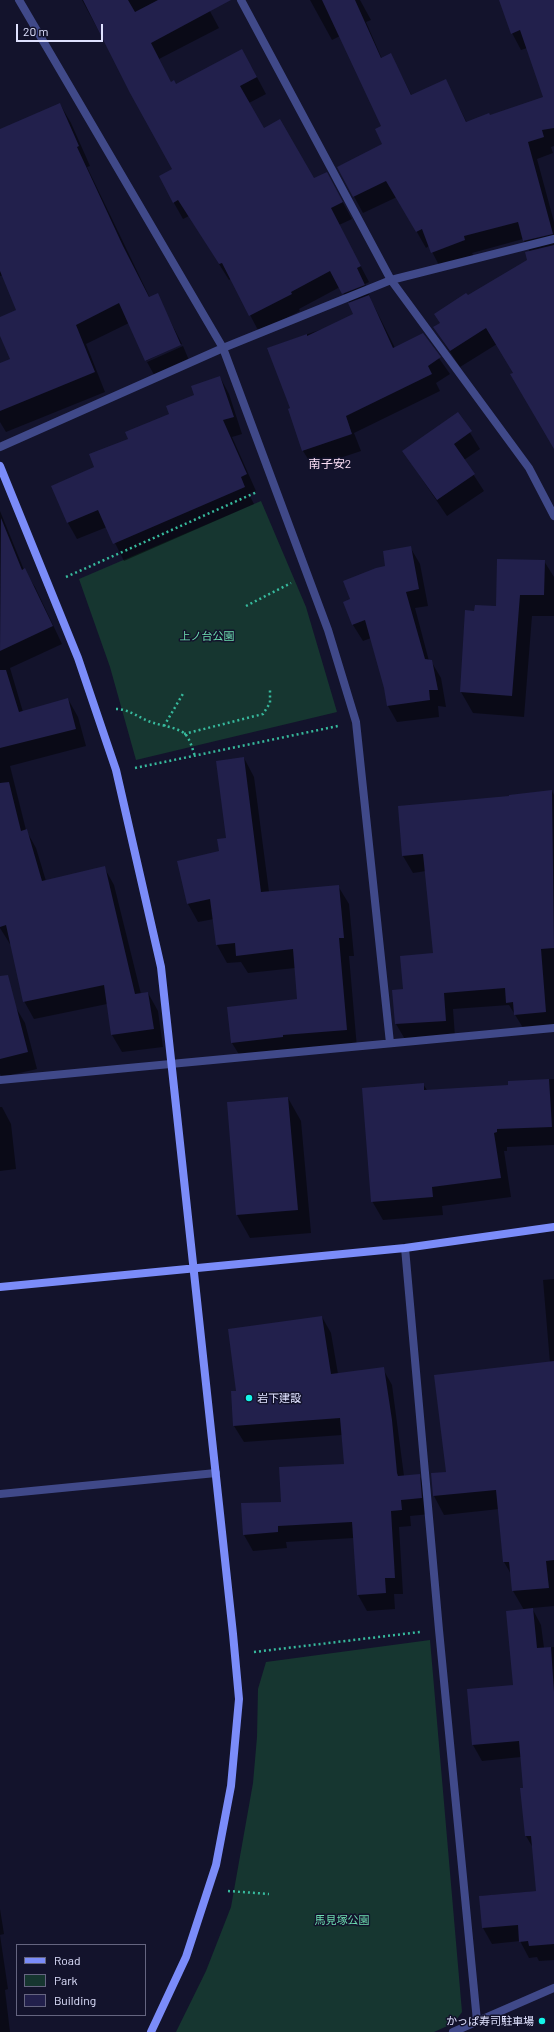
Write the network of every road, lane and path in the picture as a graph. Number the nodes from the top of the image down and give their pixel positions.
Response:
1 (20, 0) edge
2 (241, 0) edge
3 (554, 239) edge
4 (391, 280) junction
5 (223, 348) junction
6 (0, 447) edge
7 (0, 466) edge
8 (274, 485) junction
9 (554, 516) edge
10 (66, 577) dead end
11 (274, 592) dead end
12 (246, 606) dead end
13 (270, 688) dead end
14 (184, 692) dead end
15 (115, 709) dead end
16 (356, 722) junction
17 (164, 726) junction
18 (184, 734) junction
19 (195, 756) junction
20 (134, 768) dead end
21 (554, 1028) edge
22 (390, 1043) junction
23 (172, 1064) junction
24 (0, 1080) edge
25 (554, 1227) edge
26 (405, 1248) junction
27 (194, 1269) junction
28 (0, 1287) edge
29 (216, 1473) junction
30 (0, 1494) edge
31 (439, 1630) junction
32 (252, 1652) dead end
33 (228, 1891) dead end
34 (269, 1894) dead end
35 (554, 1988) edge
36 (477, 2021) junction
37 (151, 2032) edge
38 (453, 2032) edge

1 - 5 street
2 - 4 street
3 - 4 street
4 - 5 street
4 - 9 street
5 - 6 street
5 - 8 street
7 - 23 street
8 - 10 path
8 - 16 street
11 - 12 path
13 - 18 path
14 - 17 path
15 - 17 path
16 - 19 path
16 - 22 street
17 - 18 path
18 - 19 path
19 - 20 path
21 - 22 street
22 - 23 street
23 - 24 street
23 - 27 street
25 - 26 street
26 - 27 street
26 - 31 street
27 - 28 street
27 - 29 street
29 - 30 street
29 - 37 street
31 - 32 path
31 - 36 street
33 - 34 path
35 - 36 street
36 - 38 street

